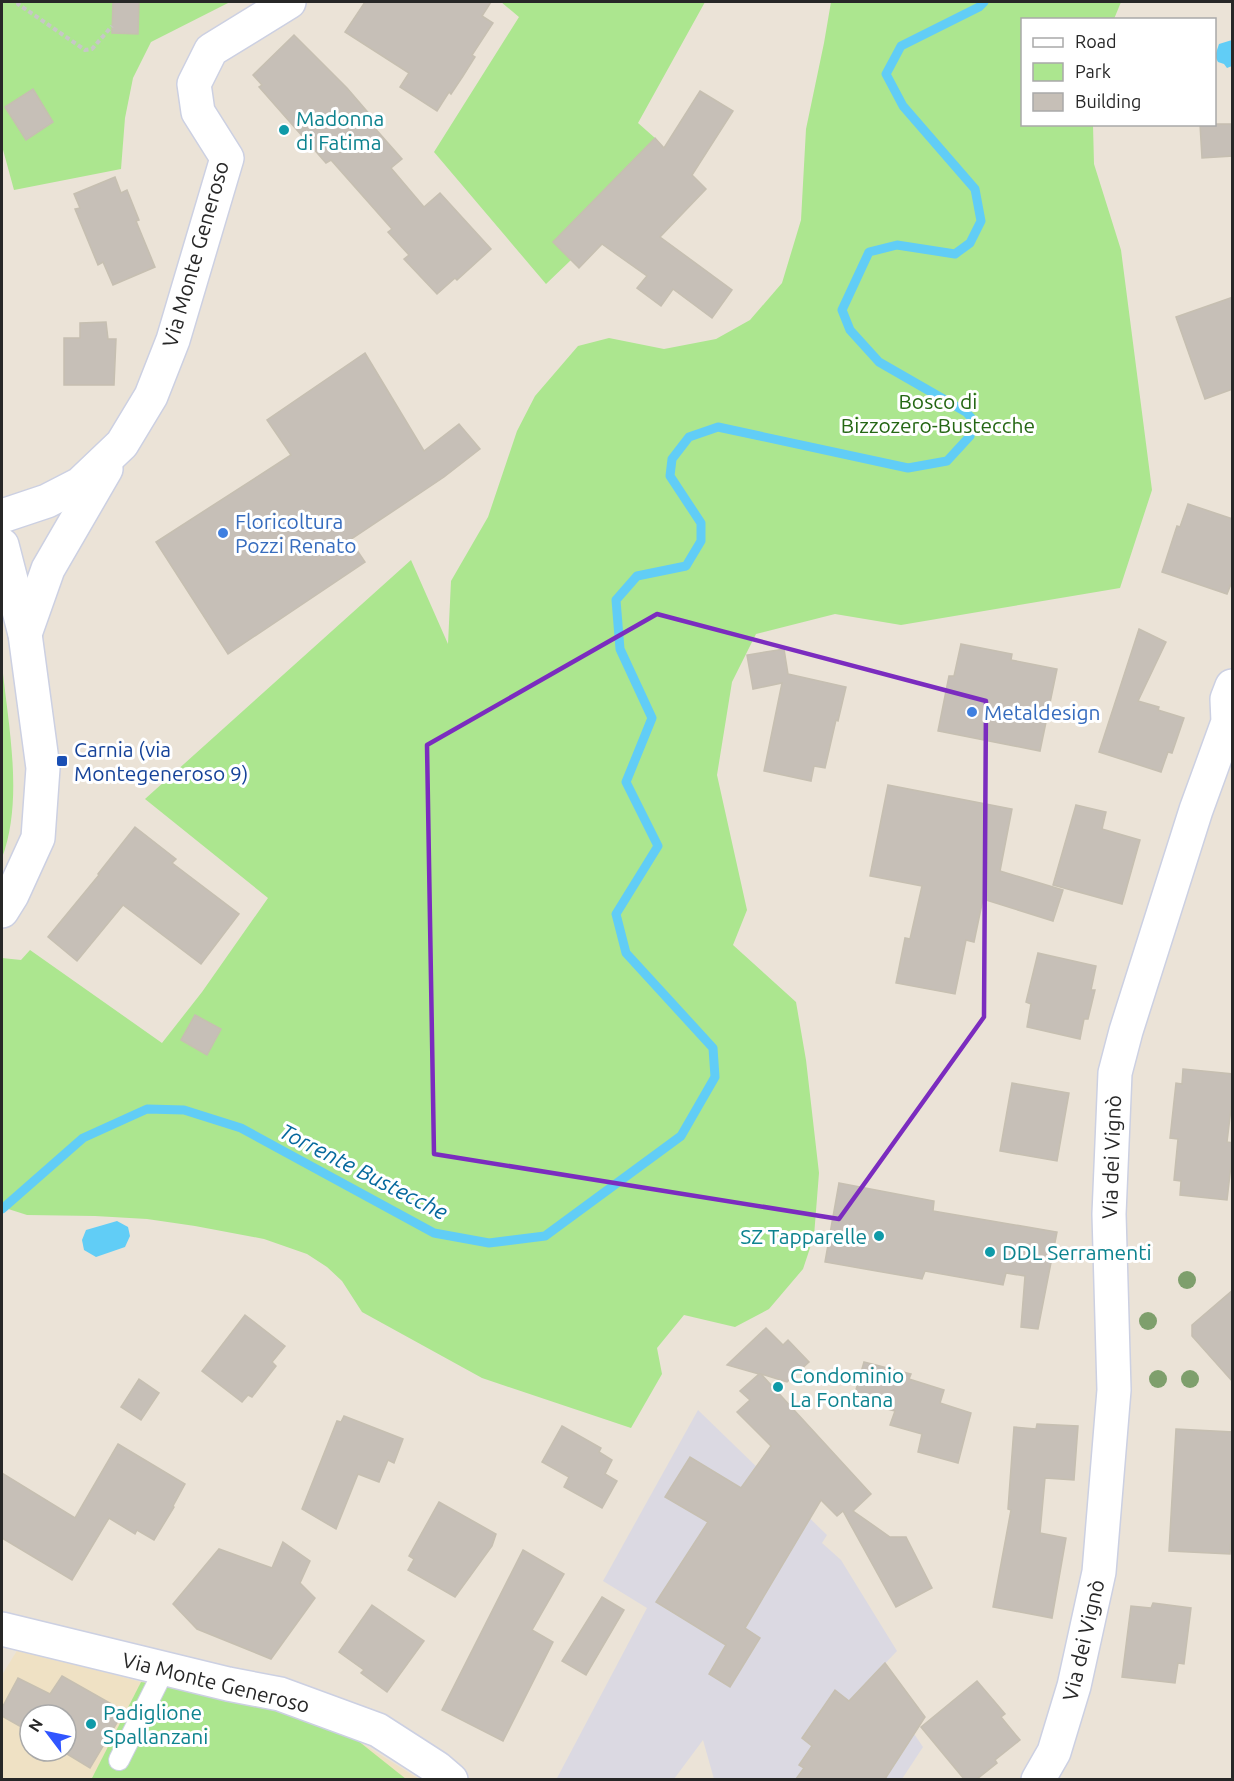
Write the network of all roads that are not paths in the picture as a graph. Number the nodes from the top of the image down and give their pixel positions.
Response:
1 (290, 2) edge
2 (122, 444) junction
3 (2, 516) edge
4 (2, 545) edge
5 (25, 634) junction
6 (1233, 686) edge
7 (2, 911) edge
8 (2, 1629) edge
9 (165, 1668) junction
10 (119, 1760) dead end
11 (451, 1779) edge
12 (1038, 1779) edge

1 - 2 street, Via Monte Generoso
2 - 3 street, Via Monte Generoso
2 - 5 street, Via Monte Generoso
4 - 5 street, Via Monte Generoso
5 - 7 street, Via Monte Generoso
6 - 12 street, Via dei Vignò
8 - 9 street, Via Monte Generoso
9 - 10 lane
9 - 11 street, Via Monte Generoso

